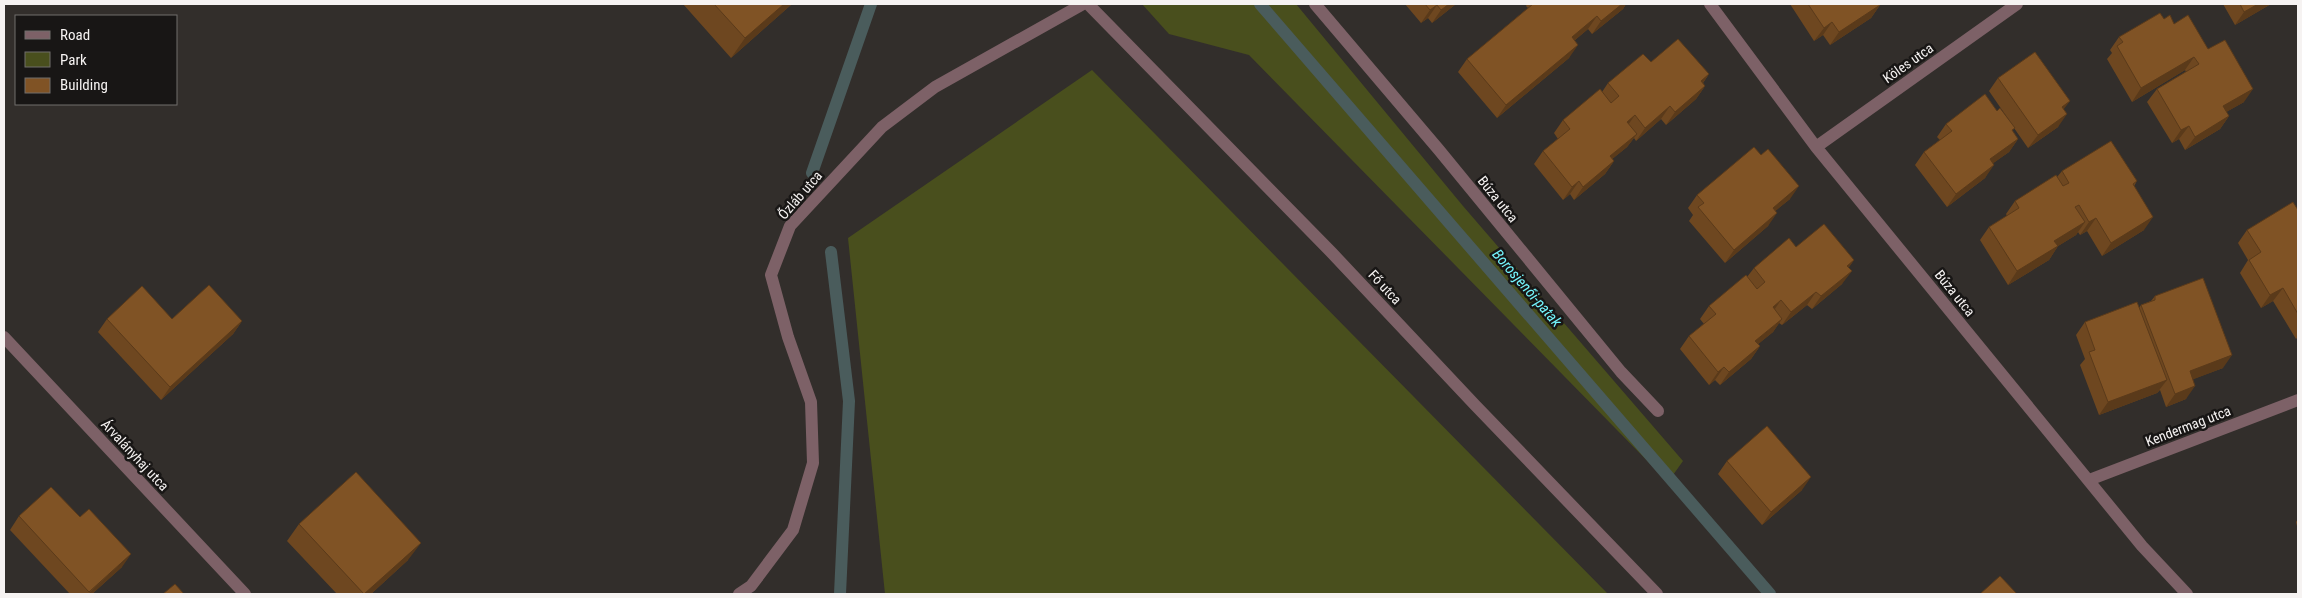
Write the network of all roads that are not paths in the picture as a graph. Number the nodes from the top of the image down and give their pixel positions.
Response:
1 (1083, 4) edge
2 (1088, 4) edge
3 (1316, 4) edge
4 (1710, 4) edge
5 (2017, 4) edge
6 (1816, 147) junction
7 (4, 337) edge
8 (2298, 400) edge
9 (1658, 411) dead end
10 (2089, 480) junction
11 (245, 594) edge
12 (739, 594) edge
13 (1657, 594) edge
14 (2187, 594) edge

1 - 12 street, Őzláb utca
2 - 13 street, Fő utca
3 - 9 street, Búza utca
4 - 6 street, Búza utca
5 - 6 street, Köles utca
6 - 10 street, Búza utca
7 - 11 street, Árvalányhaj utca
8 - 10 street, Kendermag utca
10 - 14 street, Búza utca

